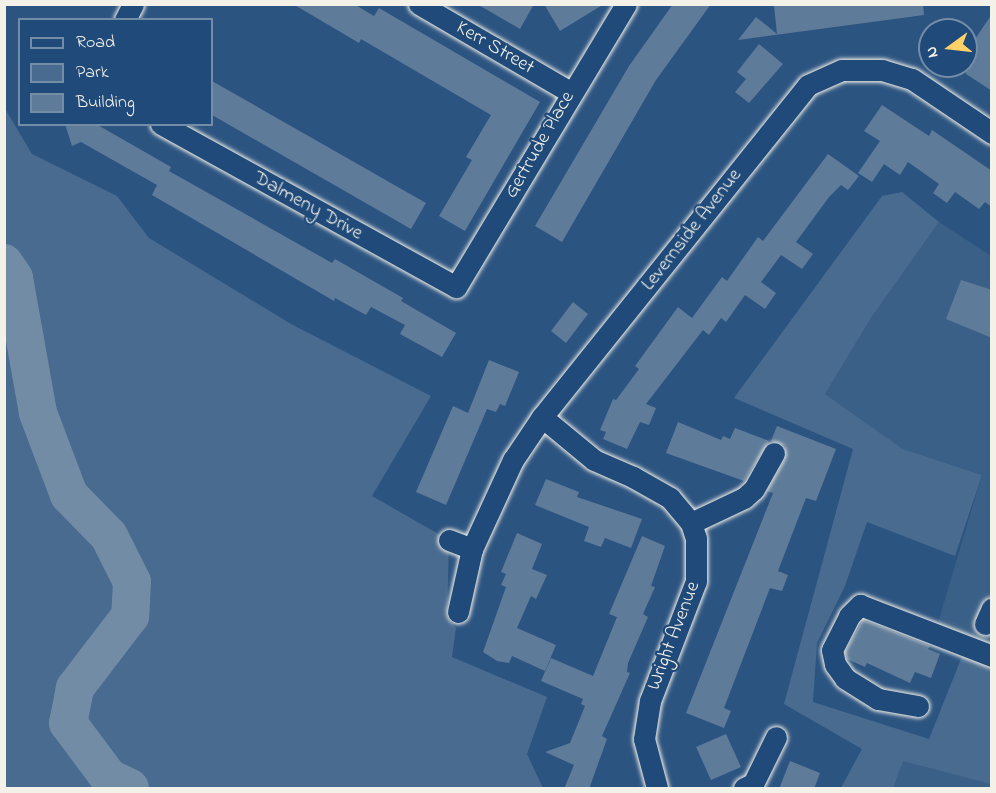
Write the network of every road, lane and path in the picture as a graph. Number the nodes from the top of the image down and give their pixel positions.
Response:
1 (133, 4) edge
2 (419, 4) edge
3 (626, 4) edge
4 (127, 18) edge
5 (570, 92) junction
6 (165, 126) edge
7 (992, 133) edge
8 (456, 287) joint
9 (542, 417) junction
10 (774, 453) dead end
11 (691, 524) junction
12 (449, 540) dead end
13 (472, 549) junction
14 (458, 612) dead end
15 (992, 656) edge
16 (918, 706) dead end
17 (776, 737) dead end
18 (657, 789) edge
19 (744, 789) edge

1 - 4 street
2 - 5 street, Kerr Street
3 - 5 street, Gertrude Place
5 - 8 street, Gertrude Place
6 - 8 street, Dalmeny Drive
7 - 9 street, Levernside Avenue
9 - 11 street, Wright Avenue
9 - 13 street, Levernside Avenue
10 - 11 street
11 - 18 street, Wright Avenue
12 - 13 street
13 - 14 street, Levernside Avenue
15 - 16 street
17 - 19 street

